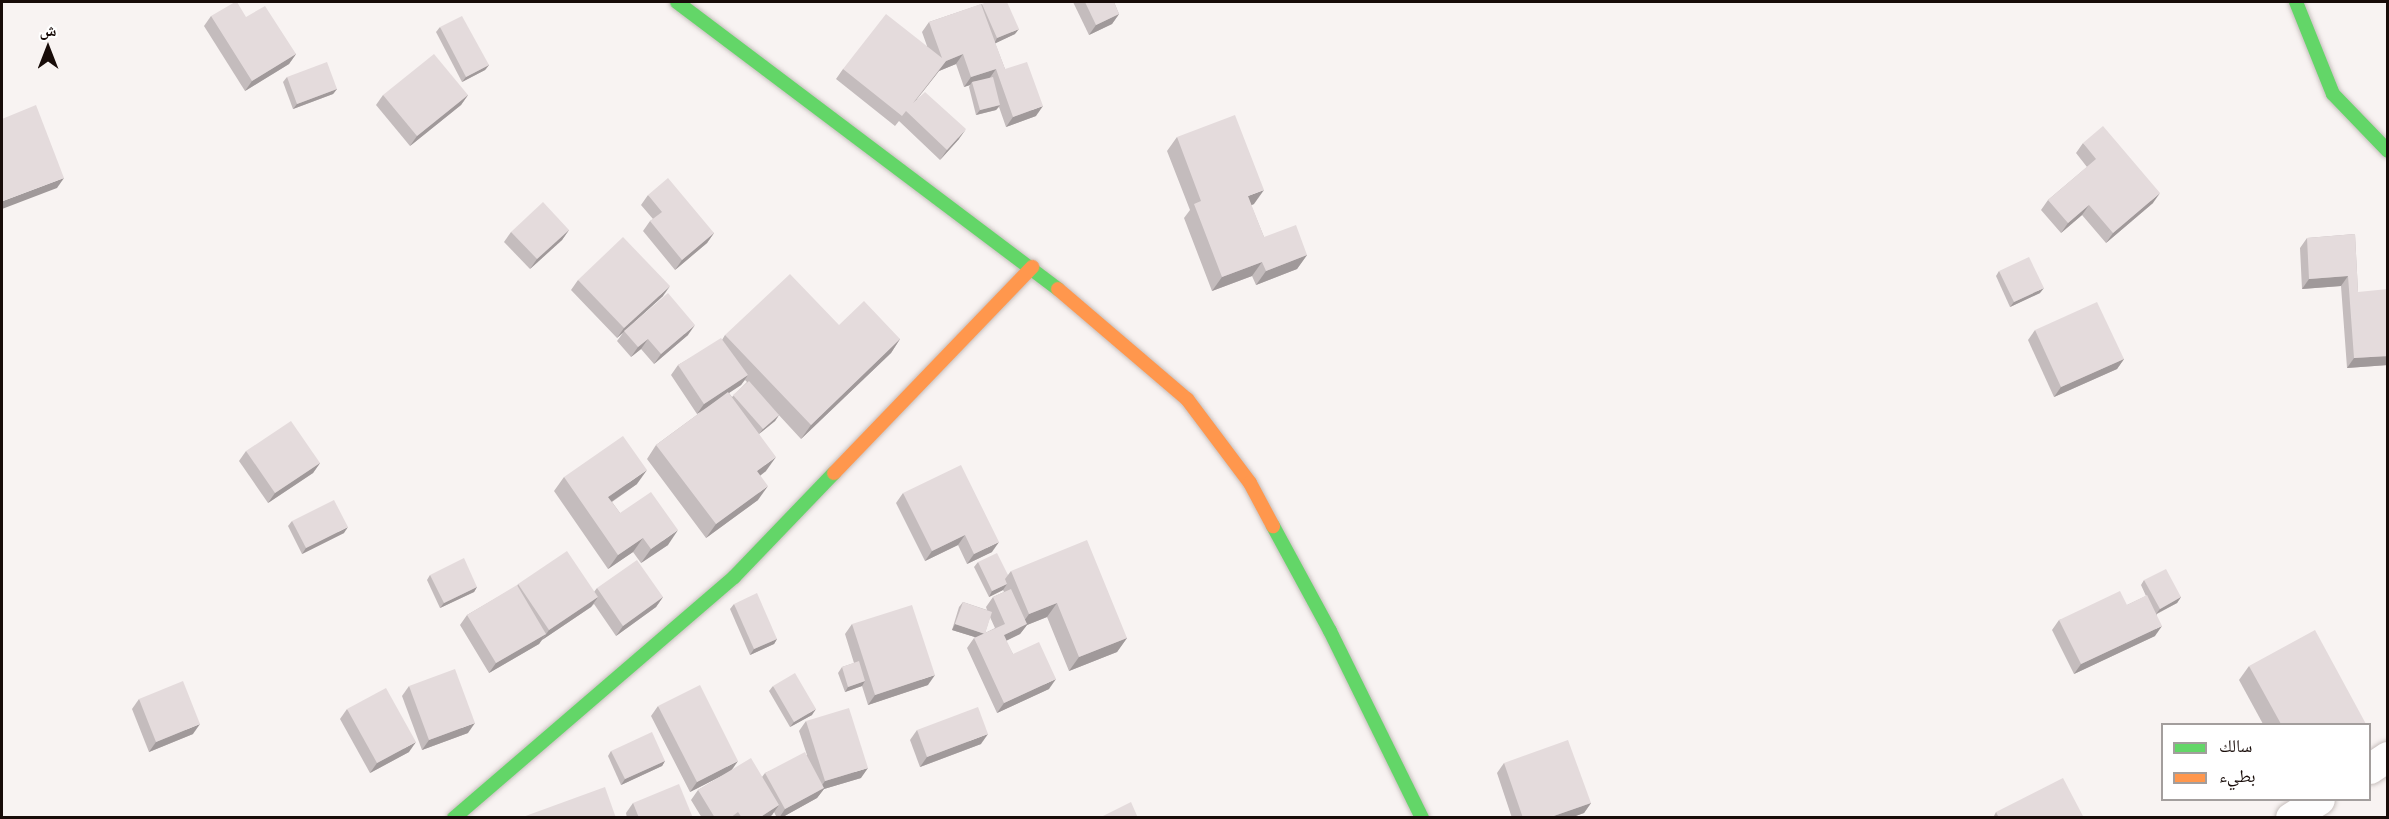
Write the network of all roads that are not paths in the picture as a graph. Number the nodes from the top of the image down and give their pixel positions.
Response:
1 (677, 2) edge
2 (2296, 2) edge
3 (2388, 151) edge
4 (1032, 267) junction
5 (2388, 757) edge
6 (2371, 768) edge
7 (2318, 801) edge
8 (454, 818) edge
9 (1422, 818) edge
10 (2291, 818) edge

1 - 4 main road
2 - 3 main road
4 - 8 main road
4 - 9 main road
5 - 6 street
7 - 10 street

